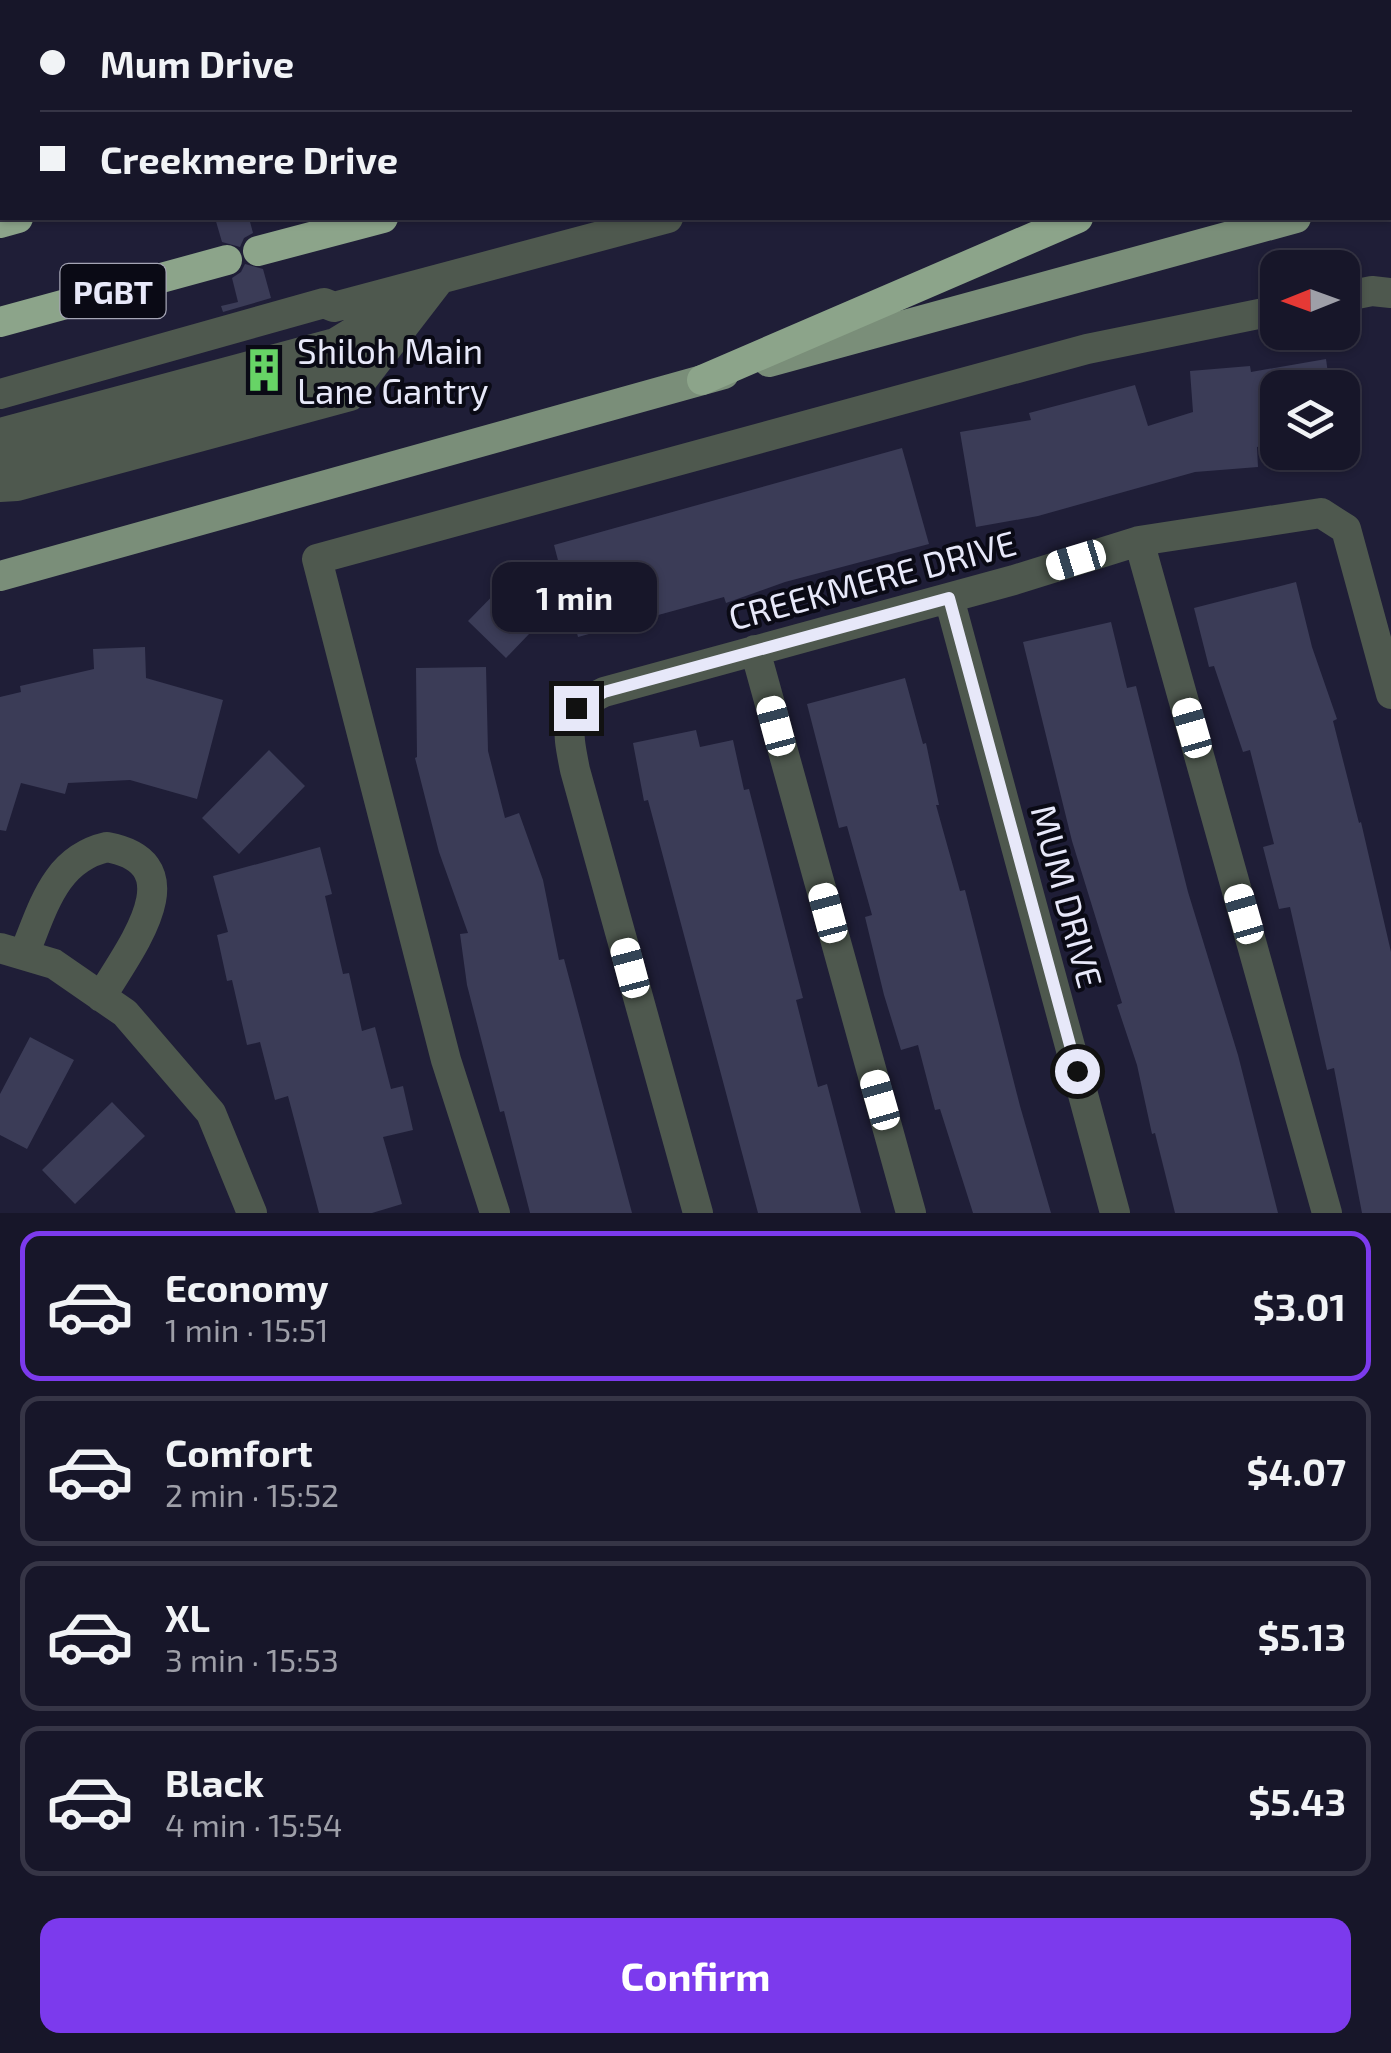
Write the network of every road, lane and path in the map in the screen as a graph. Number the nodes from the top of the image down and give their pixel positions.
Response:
1 (375, 220) edge
2 (660, 220) edge
3 (1073, 220) edge
4 (1289, 220) edge
5 (440, 278) junction
6 (1360, 293) edge
7 (1391, 293) edge
8 (334, 307) junction
9 (1260, 314) edge
10 (0, 322) edge
11 (702, 380) junction
12 (0, 394) edge
13 (0, 404) edge
14 (0, 433) edge
15 (0, 462) edge
16 (0, 487) edge
17 (1139, 541) junction
18 (0, 576) edge
19 (949, 598) junction
20 (755, 650) junction
21 (1391, 694) edge
22 (12, 951) edge
23 (101, 996) junction
24 (252, 1213) edge
25 (495, 1213) edge
26 (698, 1213) edge
27 (911, 1213) edge
28 (1115, 1213) edge
29 (1327, 1213) edge

1 - 10 highway, PGBT
2 - 5 street
3 - 11 highway
4 - 11 main road
5 - 8 street
5 - 14 street
5 - 15 street
5 - 16 street
6 - 7 street
8 - 12 street
8 - 13 street
9 - 25 street
11 - 18 main road
17 - 19 street, CREEKMERE DRIVE
17 - 21 street, CREEKMERE DRIVE
17 - 29 street
19 - 20 street, CREEKMERE DRIVE
19 - 28 street, MUM DRIVE
20 - 26 street, CREEKMERE DRIVE
20 - 27 street
22 - 23 street
22 - 23 street
23 - 24 street

